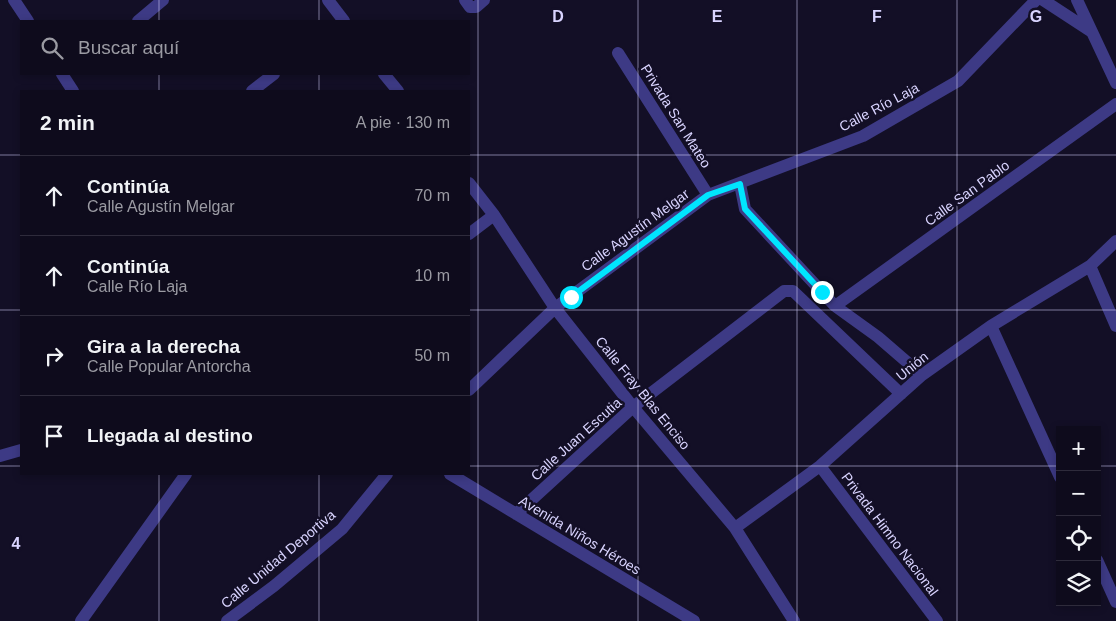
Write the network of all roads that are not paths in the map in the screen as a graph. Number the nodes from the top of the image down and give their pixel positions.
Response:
1 (14, 0) edge
2 (163, 0) edge
3 (328, 0) edge
4 (484, 0) edge
5 (1036, 0) edge
6 (1043, 0) edge
7 (1077, 0) edge
8 (467, 4) edge
9 (27, 20) edge
10 (139, 20) edge
11 (341, 20) edge
12 (1092, 32) junction
13 (618, 54) dead end
14 (273, 75) edge
15 (385, 75) edge
16 (68, 76) edge
17 (1116, 83) edge
18 (73, 90) edge
19 (253, 90) edge
20 (397, 90) edge
21 (1116, 104) edge
22 (470, 184) edge
23 (740, 184) junction
24 (708, 195) junction
25 (494, 215) junction
26 (470, 233) edge
27 (1116, 241) edge
28 (1090, 266) junction
29 (835, 306) junction
30 (555, 308) junction
31 (991, 326) junction
32 (1116, 326) edge
33 (922, 375) junction
34 (470, 389) edge
35 (901, 394) junction
36 (633, 407) junction
37 (20, 450) edge
38 (0, 456) edge
39 (820, 466) junction
40 (1057, 471) edge
41 (185, 475) edge
42 (385, 475) edge
43 (452, 475) edge
44 (516, 514) junction
45 (735, 528) junction
46 (1097, 561) edge
47 (1116, 602) edge
48 (82, 621) edge
49 (227, 621) edge
50 (694, 621) edge
51 (794, 621) edge
52 (938, 621) edge

1 - 9 street
2 - 10 street
3 - 11 street
4 - 8 street
5 - 23 street, Calle Río Laja
6 - 12 street
7 - 12 street
12 - 17 street
13 - 24 street, Privada San Mateo
14 - 19 street
15 - 20 street
16 - 18 street
21 - 29 street, Calle San Pablo
22 - 25 street, Calle Fray Blas Enciso
23 - 24 street, Calle Río Laja
23 - 29 street
24 - 30 street, Calle Agustín Melgar
25 - 26 street
25 - 30 street, Calle Fray Blas Enciso
27 - 28 street, Unión
28 - 31 street, Unión
28 - 32 street
29 - 33 street
30 - 34 street, Calle Agustín Melgar
30 - 36 street, Calle Fray Blas Enciso
31 - 33 street, Unión
31 - 40 street
33 - 35 street, Unión
35 - 36 street, Calle Juan Escutia
35 - 39 street, Unión
36 - 44 street, Calle Juan Escutia
36 - 45 street, Calle Fray Blas Enciso
37 - 38 street
39 - 45 street, Unión
39 - 52 street, Privada Himno Nacional
41 - 48 street
42 - 49 street, Calle Unidad Deportiva
43 - 44 street, Avenida Niños Héroes
44 - 50 street, Avenida Niños Héroes
45 - 51 street, Calle Fray Blas Enciso
46 - 47 street

